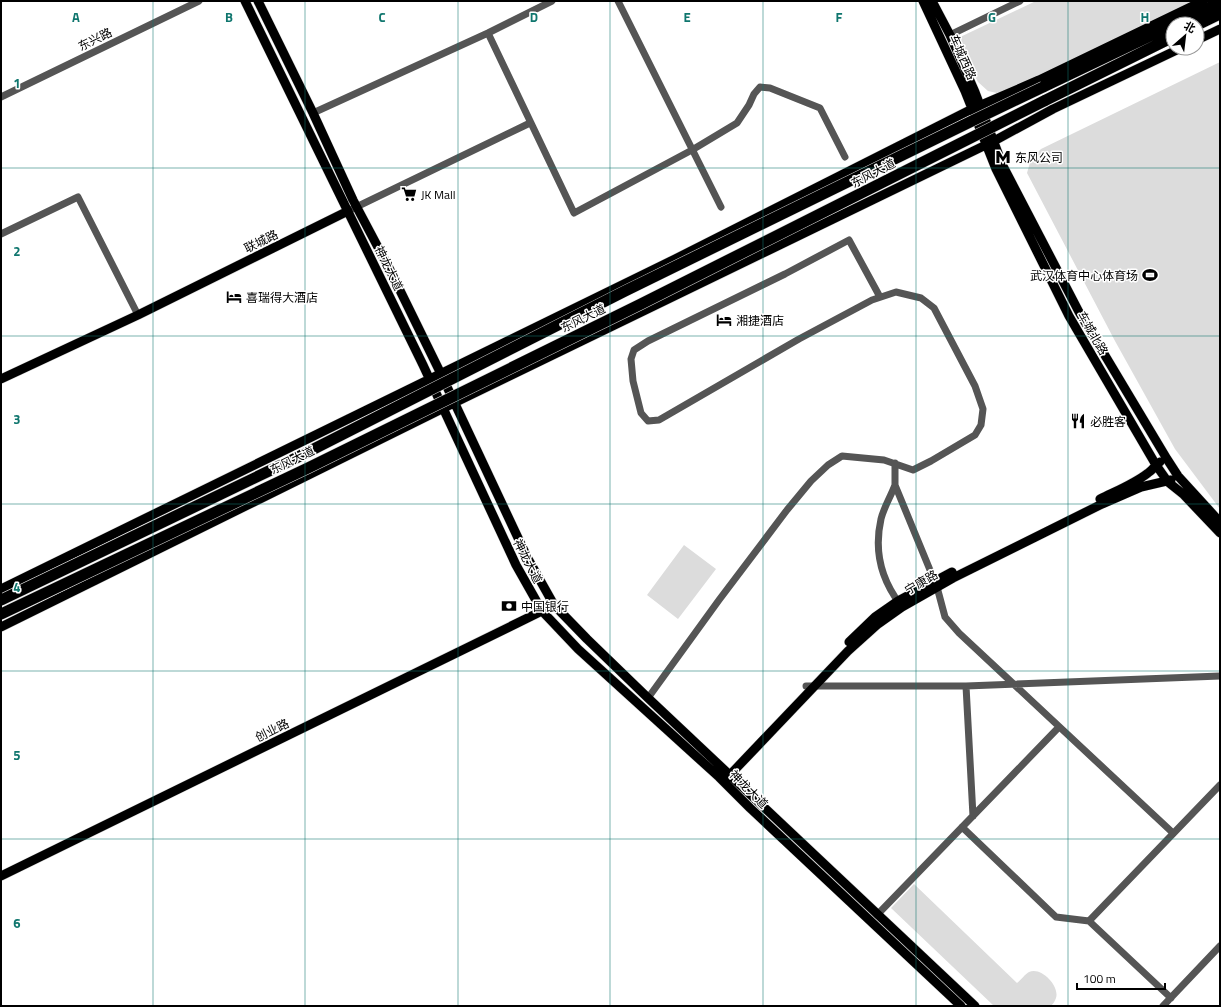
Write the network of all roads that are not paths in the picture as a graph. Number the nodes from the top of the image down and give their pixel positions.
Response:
1 (200, 1) edge
2 (245, 1) edge
3 (258, 1) edge
4 (552, 1) edge
5 (618, 1) edge
6 (923, 1) edge
7 (932, 1) edge
8 (1020, 1) edge
9 (1203, 1) edge
10 (1220, 2) edge
11 (1220, 14) edge
12 (1191, 16) edge
13 (1205, 22) edge
14 (1165, 28) edge
15 (1220, 29) edge
16 (488, 33) junction
17 (950, 35) junction
18 (1205, 36) edge
19 (1165, 41) edge
20 (1165, 56) edge
21 (1, 97) edge
22 (976, 108) junction
23 (313, 113) junction
24 (982, 122) joint
25 (530, 123) junction
26 (990, 143) junction
27 (692, 150) junction
28 (845, 157) dead end
29 (721, 207) dead end
30 (352, 209) junction
31 (1, 234) edge
32 (880, 297) junction
33 (138, 315) junction
34 (441, 374) junction
35 (1, 379) edge
36 (430, 379) junction
37 (454, 403) junction
38 (444, 409) junction
39 (1167, 459) junction
40 (895, 463) junction
41 (1156, 465) junction
42 (1178, 476) junction
43 (1168, 482) junction
44 (895, 484) junction
45 (1220, 522) edge
46 (1220, 533) edge
47 (935, 584) junction
48 (1, 588) edge
49 (1, 600) edge
50 (900, 604) junction
51 (554, 605) junction
52 (542, 611) junction
53 (1, 614) edge
54 (1, 627) edge
55 (1220, 676) edge
56 (1016, 685) junction
57 (810, 686) junction
58 (966, 686) junction
59 (648, 698) junction
60 (1059, 726) junction
61 (725, 776) junction
62 (1220, 785) edge
63 (973, 816) junction
64 (962, 827) junction
65 (1173, 833) junction
66 (1, 876) edge
67 (877, 915) junction
68 (1089, 921) junction
69 (1220, 946) edge
70 (1171, 998) junction
71 (961, 1006) edge
72 (975, 1006) edge
73 (1164, 1006) edge

1 - 21 street, 东兴路
2 - 30 main road, 神龙大道
3 - 23 main road, 神龙大道
4 - 16 street
5 - 27 street
6 - 22 main road, 车城西路
7 - 17 main road, 车城西路
8 - 17 street
9 - 22 main road
10 - 12 highway, 东风大道
11 - 13 highway
14 - 49 highway, 东风大道, bridge
15 - 18 main road
16 - 23 street
16 - 25 street
17 - 22 main road, 车城西路
19 - 53 highway, 东风大道, bridge
20 - 26 main road
22 - 24 main road, 车城西路
22 - 34 main road
23 - 30 main road, 神龙大道
24 - 26 main road, 车城北路
25 - 27 street
25 - 30 street, 联城路
26 - 37 main road
26 - 39 main road, 车城北路
26 - 41 main road, 车城北路
27 - 28 street
27 - 29 street
30 - 33 main road, 联城路
30 - 34 main road, 神龙大道
30 - 36 main road, 神龙大道
31 - 33 street
32 - 32 street
32 - 40 street
33 - 35 main road, 联城路
34 - 36 main road
34 - 37 main road, 神龙大道
36 - 38 main road, 神龙大道
36 - 48 main road
37 - 38 main road
37 - 51 main road, 神龙大道
38 - 52 main road, 神龙大道
38 - 54 main road
39 - 41 main road
39 - 42 main road, 车城北路
40 - 44 street
40 - 59 street
41 - 43 main road, 车城北路
41 - 47 main road
42 - 43 main road, 宁康路
42 - 45 main road, 车城北路
43 - 46 main road, 车城北路
43 - 47 main road, 宁康路
44 - 47 street
44 - 50 street
47 - 50 main road, 宁康路
47 - 56 street
50 - 57 main road, 宁康路
51 - 52 main road, 创业路
51 - 59 main road, 神龙大道
52 - 61 main road, 神龙大道
52 - 66 main road, 创业路
55 - 56 street
56 - 58 street
56 - 60 street
57 - 58 street
57 - 61 main road, 宁康路
58 - 63 street
59 - 61 main road, 神龙大道
60 - 63 street
60 - 65 street
61 - 67 main road, 神龙大道
61 - 71 main road, 神龙大道
62 - 65 street
63 - 64 street
64 - 67 street
64 - 68 street
65 - 68 street
67 - 72 main road, 神龙大道
68 - 70 street
69 - 70 street
70 - 73 street

